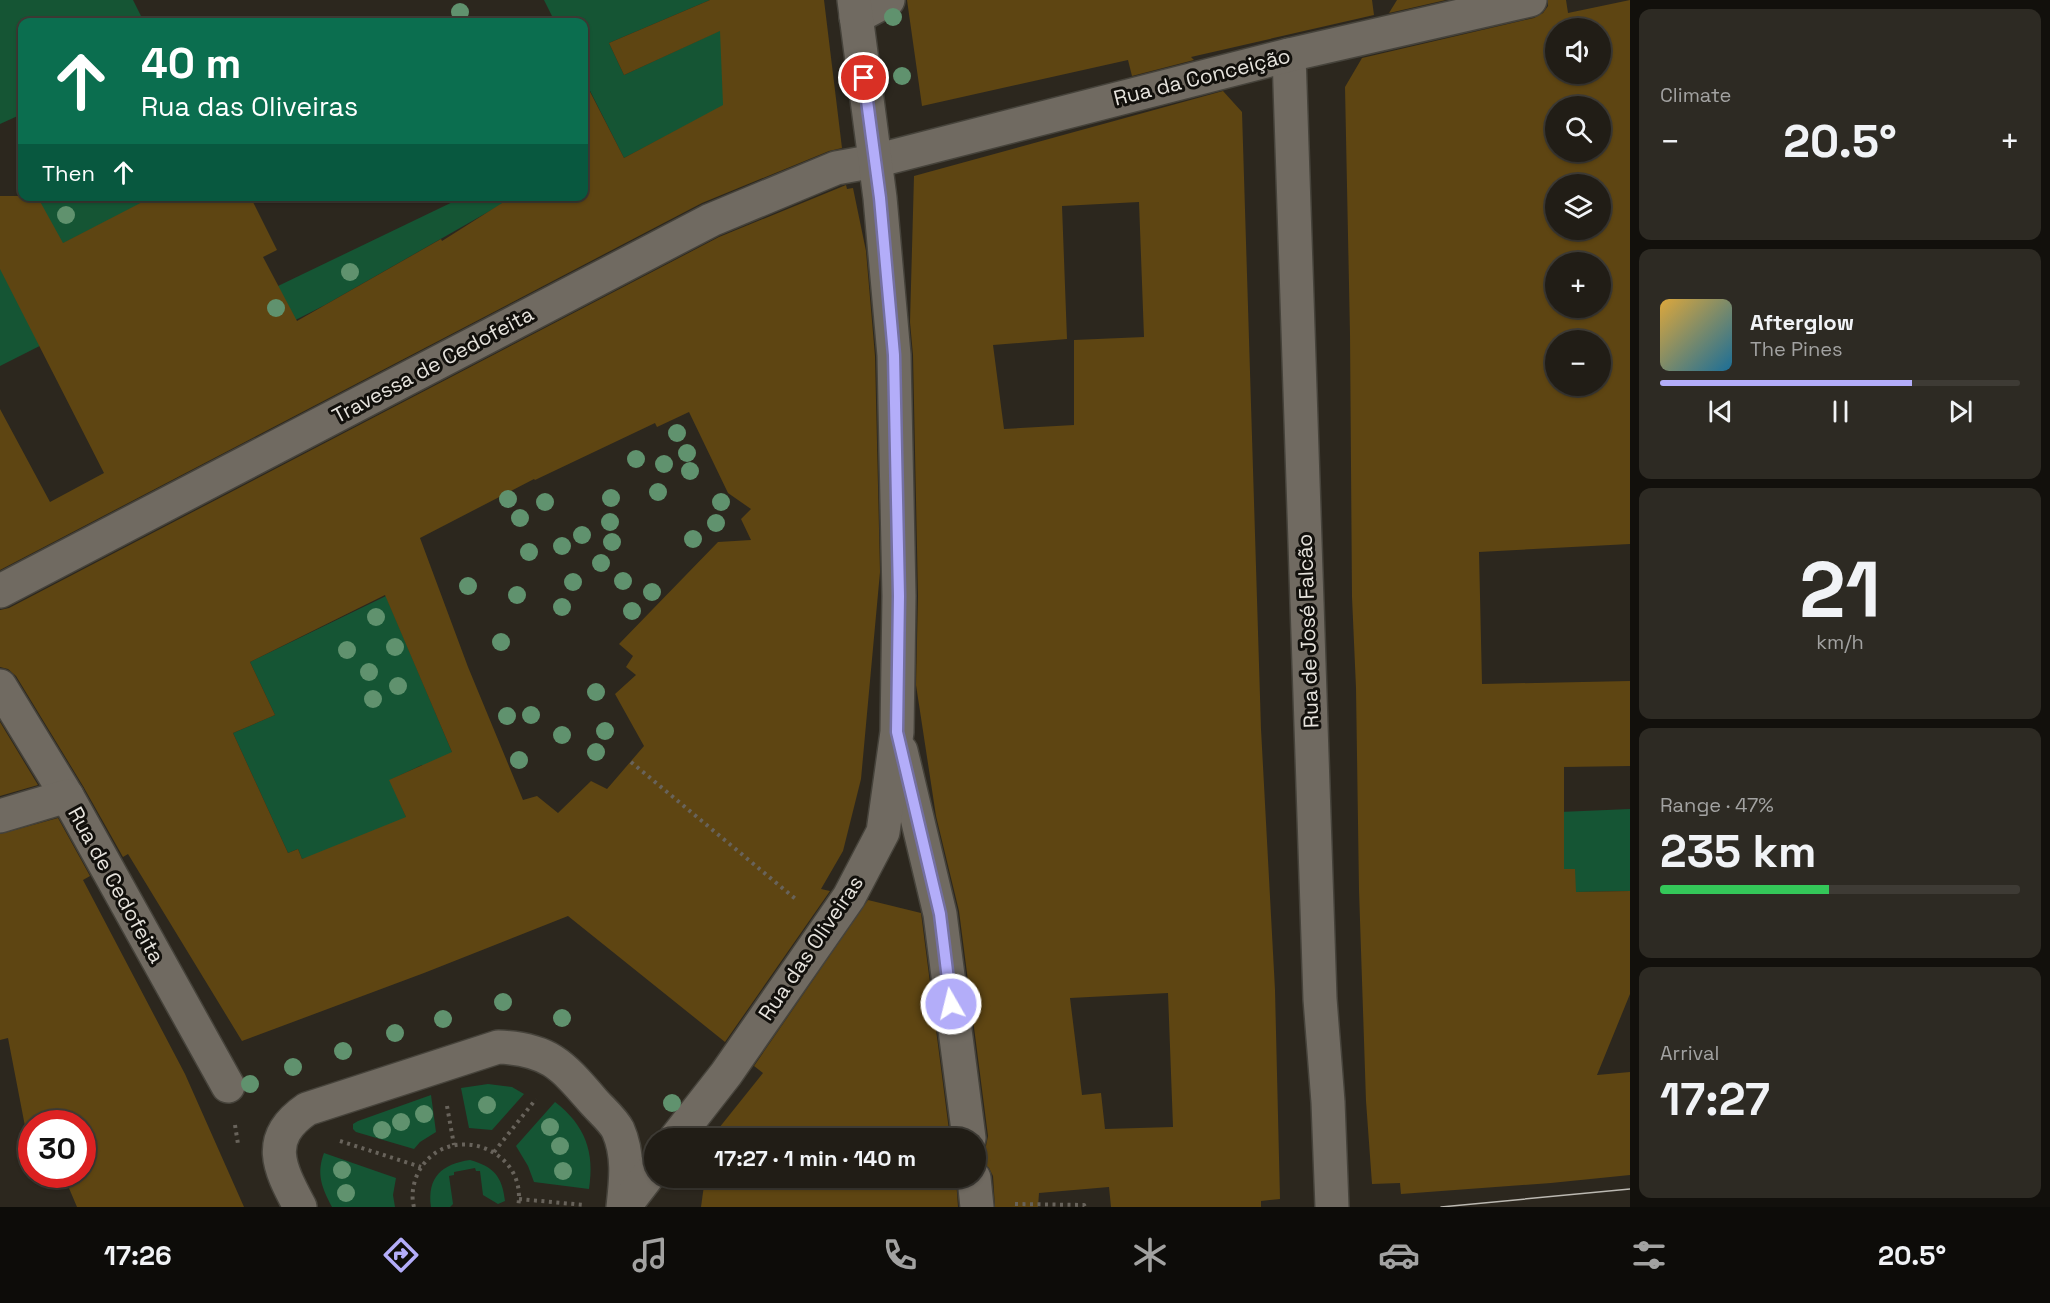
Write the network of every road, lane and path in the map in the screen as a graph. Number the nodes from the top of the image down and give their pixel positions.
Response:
1 (888, 0) edge
2 (1530, 0) edge
3 (855, 8) edge
4 (1289, 55) junction
5 (875, 161) junction
6 (0, 591) edge
7 (0, 686) edge
8 (897, 732) junction
9 (631, 762) dead end
10 (67, 796) junction
11 (0, 816) edge
12 (800, 902) dead end
13 (228, 1086) dead end
14 (541, 1093) dead end
15 (447, 1105) dead end
16 (684, 1128) edge
17 (968, 1128) edge
18 (331, 1137) dead end
19 (454, 1145) junction
20 (494, 1152) junction
21 (421, 1167) junction
22 (644, 1178) edge
23 (980, 1188) edge
24 (519, 1200) junction
25 (614, 1206) edge
26 (992, 1206) edge
27 (300, 1207) edge
28 (414, 1207) edge
29 (518, 1207) edge
30 (1085, 1207) edge
31 (1332, 1207) edge

1 - 3 street
2 - 4 street, Rua da Conceição
3 - 5 street, Rua das Oliveiras
4 - 5 street, Rua da Conceição
4 - 31 street, Rua de José Falcão
5 - 6 street, Travessa de Cedofeita
5 - 8 street, Rua das Oliveiras
7 - 10 street, Rua de Cedofeita
8 - 16 street, Rua das Oliveiras
8 - 17 street
9 - 12 path
10 - 11 street
10 - 13 street, Rua de Cedofeita
14 - 20 path
15 - 19 path
18 - 21 path
19 - 20 path
19 - 21 path
20 - 24 path
21 - 28 path
22 - 25 street
23 - 26 street
24 - 25 path
24 - 29 path
25 - 27 street
26 - 30 path

